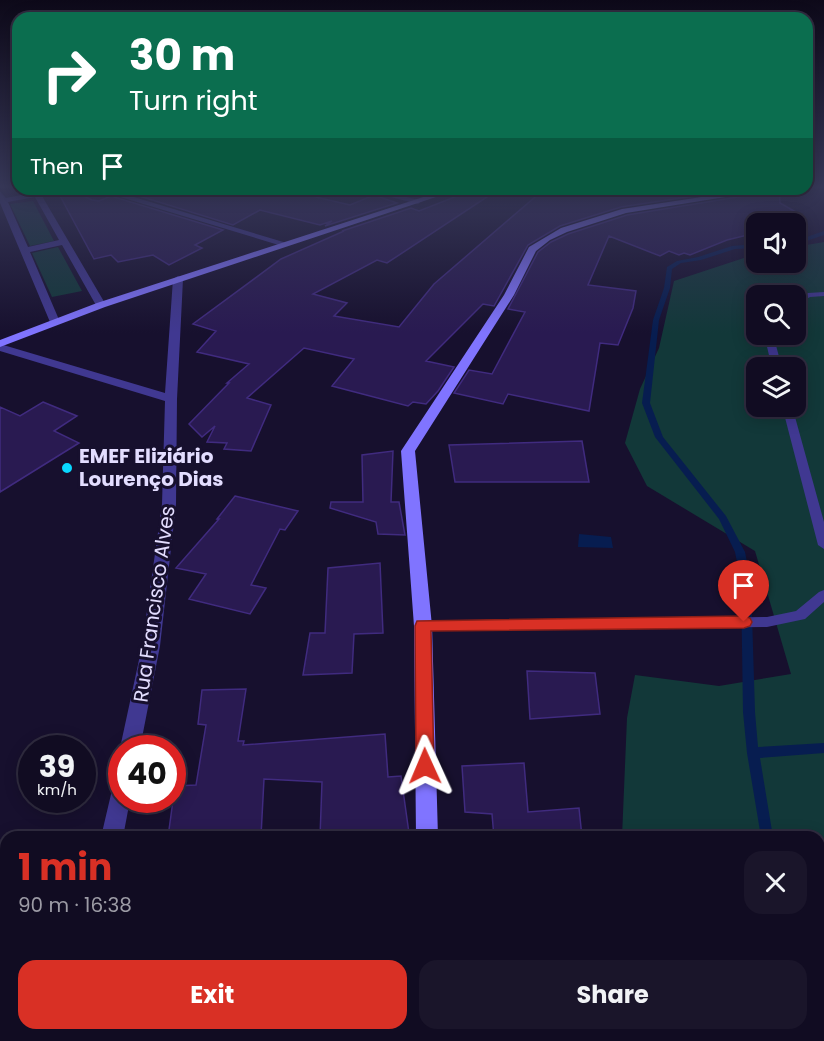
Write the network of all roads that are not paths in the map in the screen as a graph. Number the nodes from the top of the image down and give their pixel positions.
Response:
1 (18, 236) edge
2 (60, 236) edge
3 (256, 236) edge
4 (311, 236) edge
5 (555, 236) edge
6 (63, 242) junction
7 (285, 244) junction
8 (25, 250) junction
9 (178, 279) junction
10 (824, 294) edge
11 (806, 296) edge
12 (101, 304) junction
13 (55, 322) junction
14 (0, 345) edge
15 (171, 399) junction
16 (790, 417) edge
17 (824, 545) edge
18 (824, 595) edge
19 (423, 626) junction
20 (133, 735) edge
21 (117, 813) edge
22 (113, 831) edge
23 (426, 831) edge

1 - 8 street
2 - 6 street
3 - 7 street
4 - 7 street
5 - 19 street
6 - 8 street
6 - 12 street
7 - 9 street
8 - 13 street
9 - 12 street
9 - 15 street, Rua Francisco Alves
10 - 11 lane
12 - 13 street
13 - 14 street
14 - 15 street
15 - 20 street, Rua Francisco Alves
16 - 17 lane
18 - 19 lane
19 - 23 street
21 - 22 street

